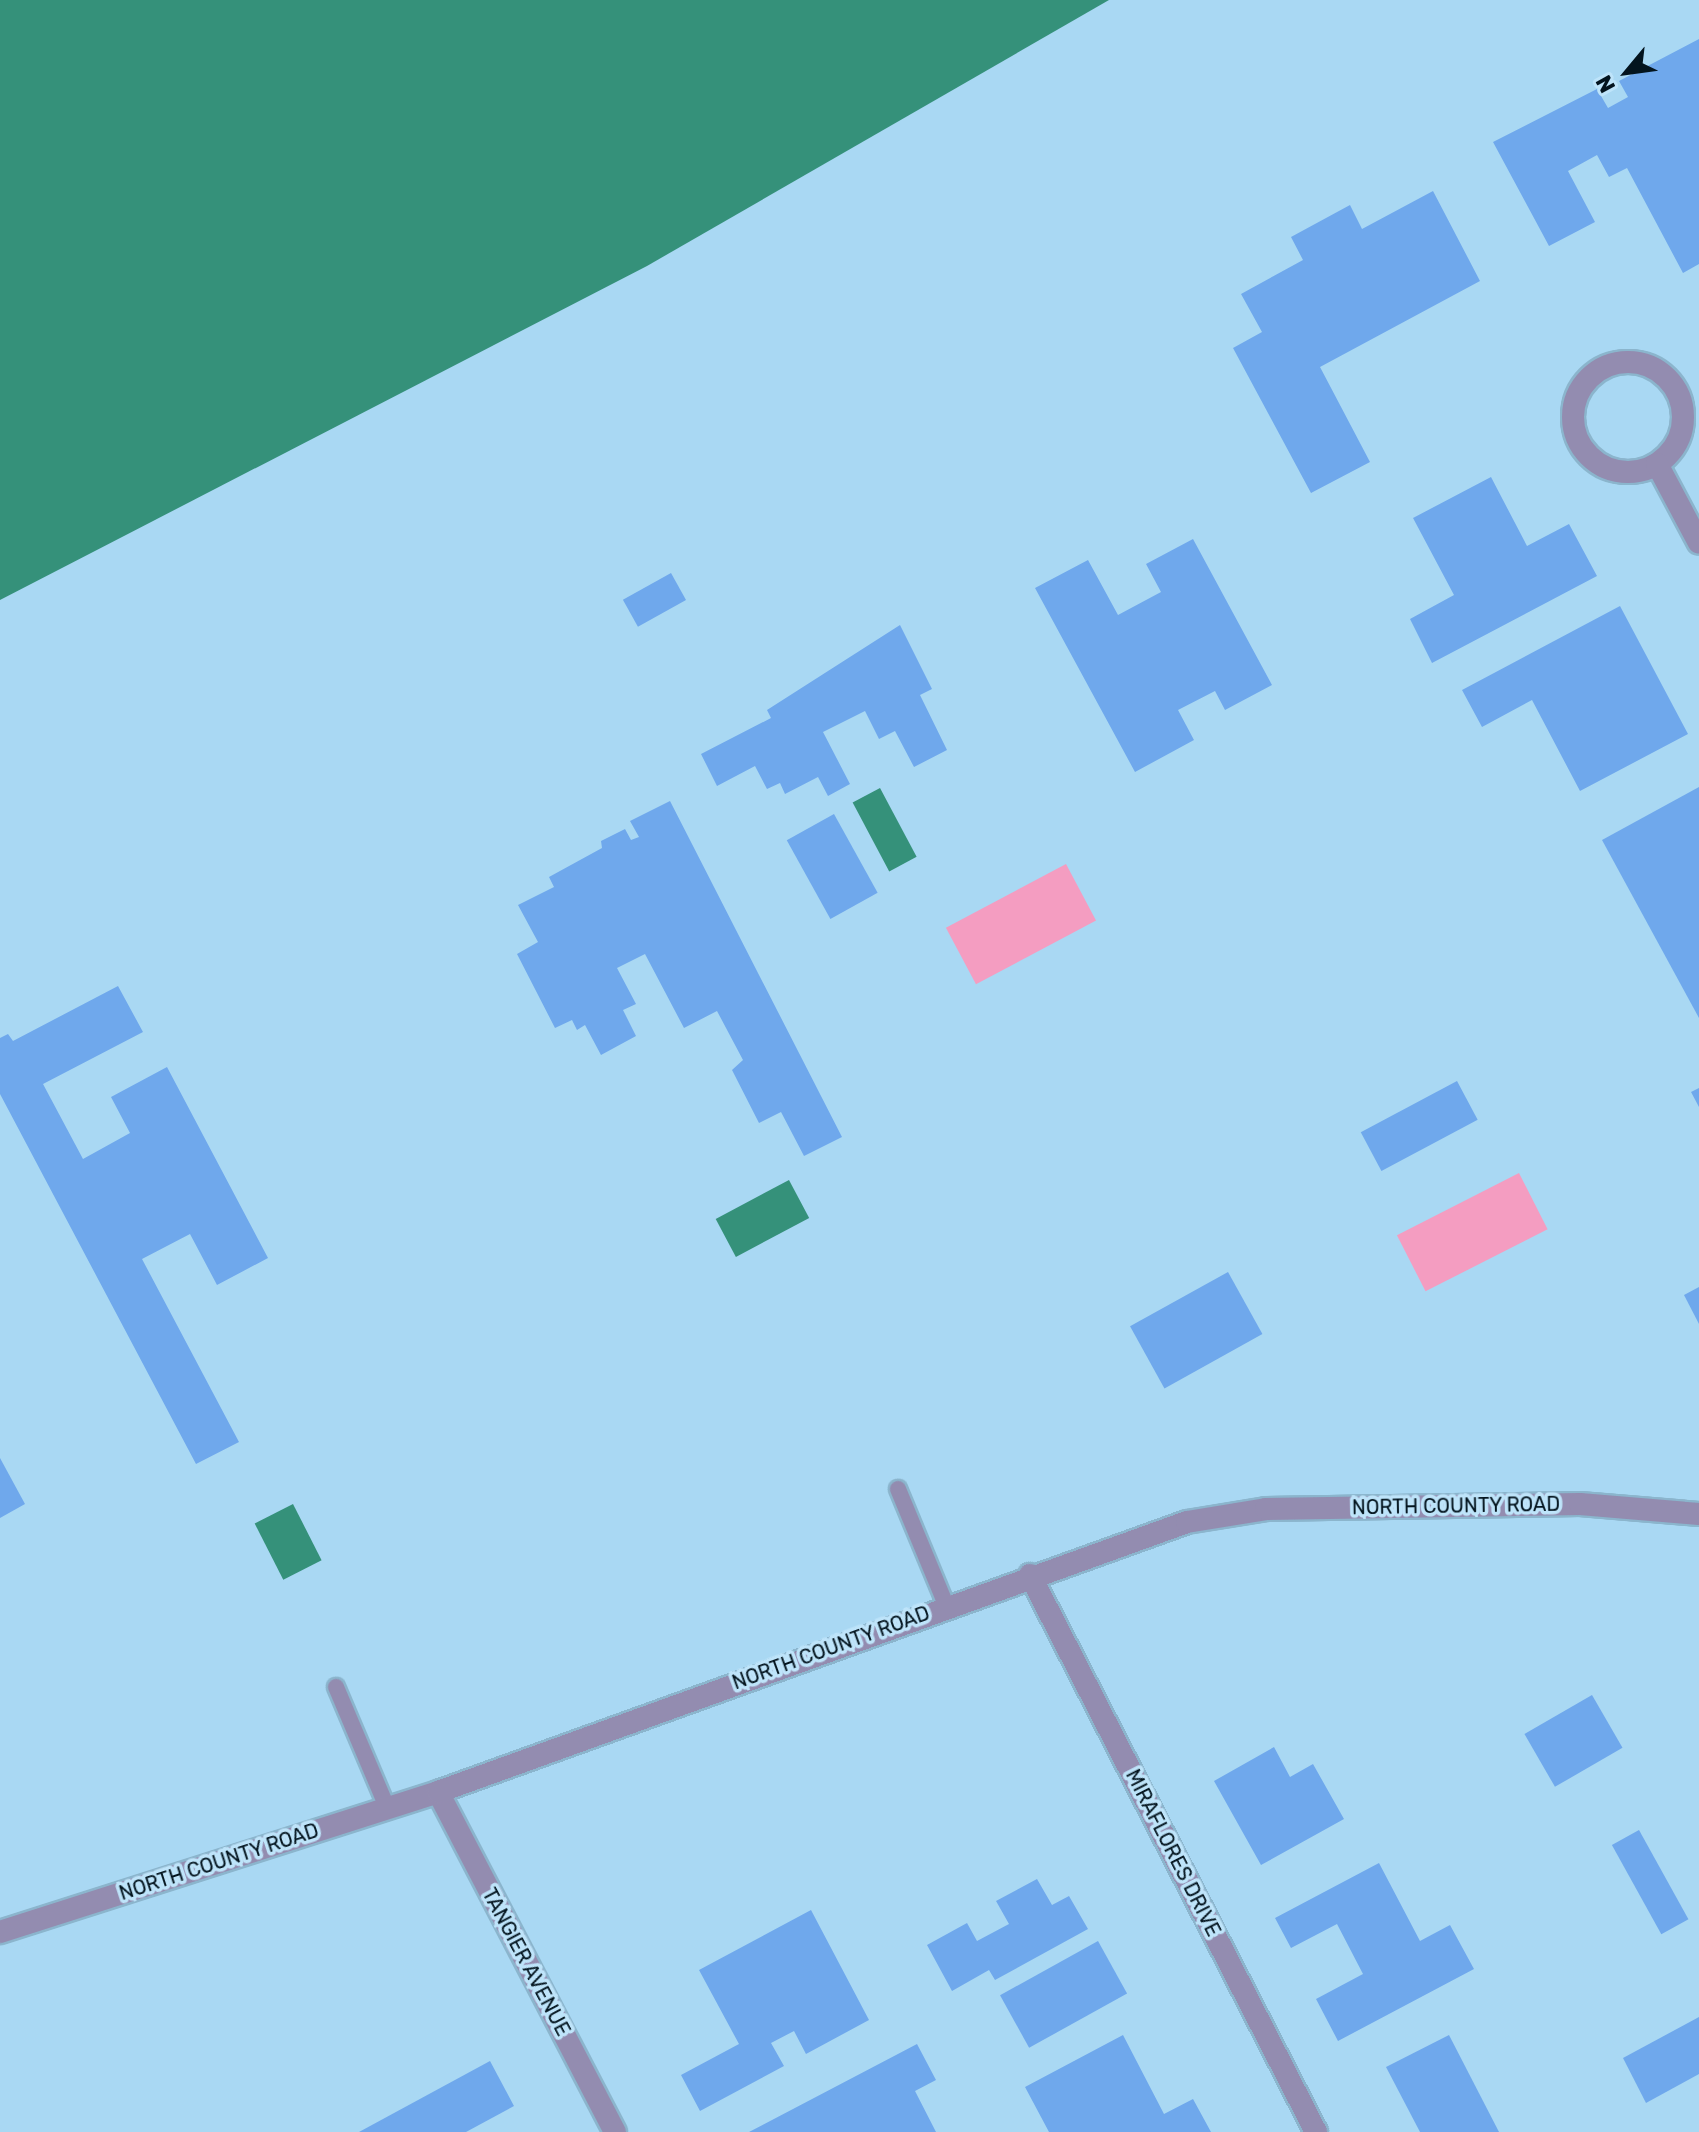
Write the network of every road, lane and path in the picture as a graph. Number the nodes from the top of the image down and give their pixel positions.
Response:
1 (1657, 464) junction
2 (1699, 543) edge
3 (898, 1489) dead end
4 (1695, 1512) edge
5 (1030, 1575) junction
6 (946, 1605) junction
7 (336, 1687) dead end
8 (438, 1792) junction
9 (387, 1807) junction
10 (0, 1932) edge
11 (615, 2132) edge
12 (1316, 2132) edge

1 - 1 street
1 - 2 street
3 - 6 lane
4 - 5 street, NORTH COUNTY ROAD
5 - 6 street, NORTH COUNTY ROAD
5 - 12 street, MIRAFLORES DRIVE
6 - 8 street, NORTH COUNTY ROAD
7 - 9 lane
8 - 9 street, NORTH COUNTY ROAD
8 - 11 street, TANGIER AVENUE
9 - 10 street, NORTH COUNTY ROAD

